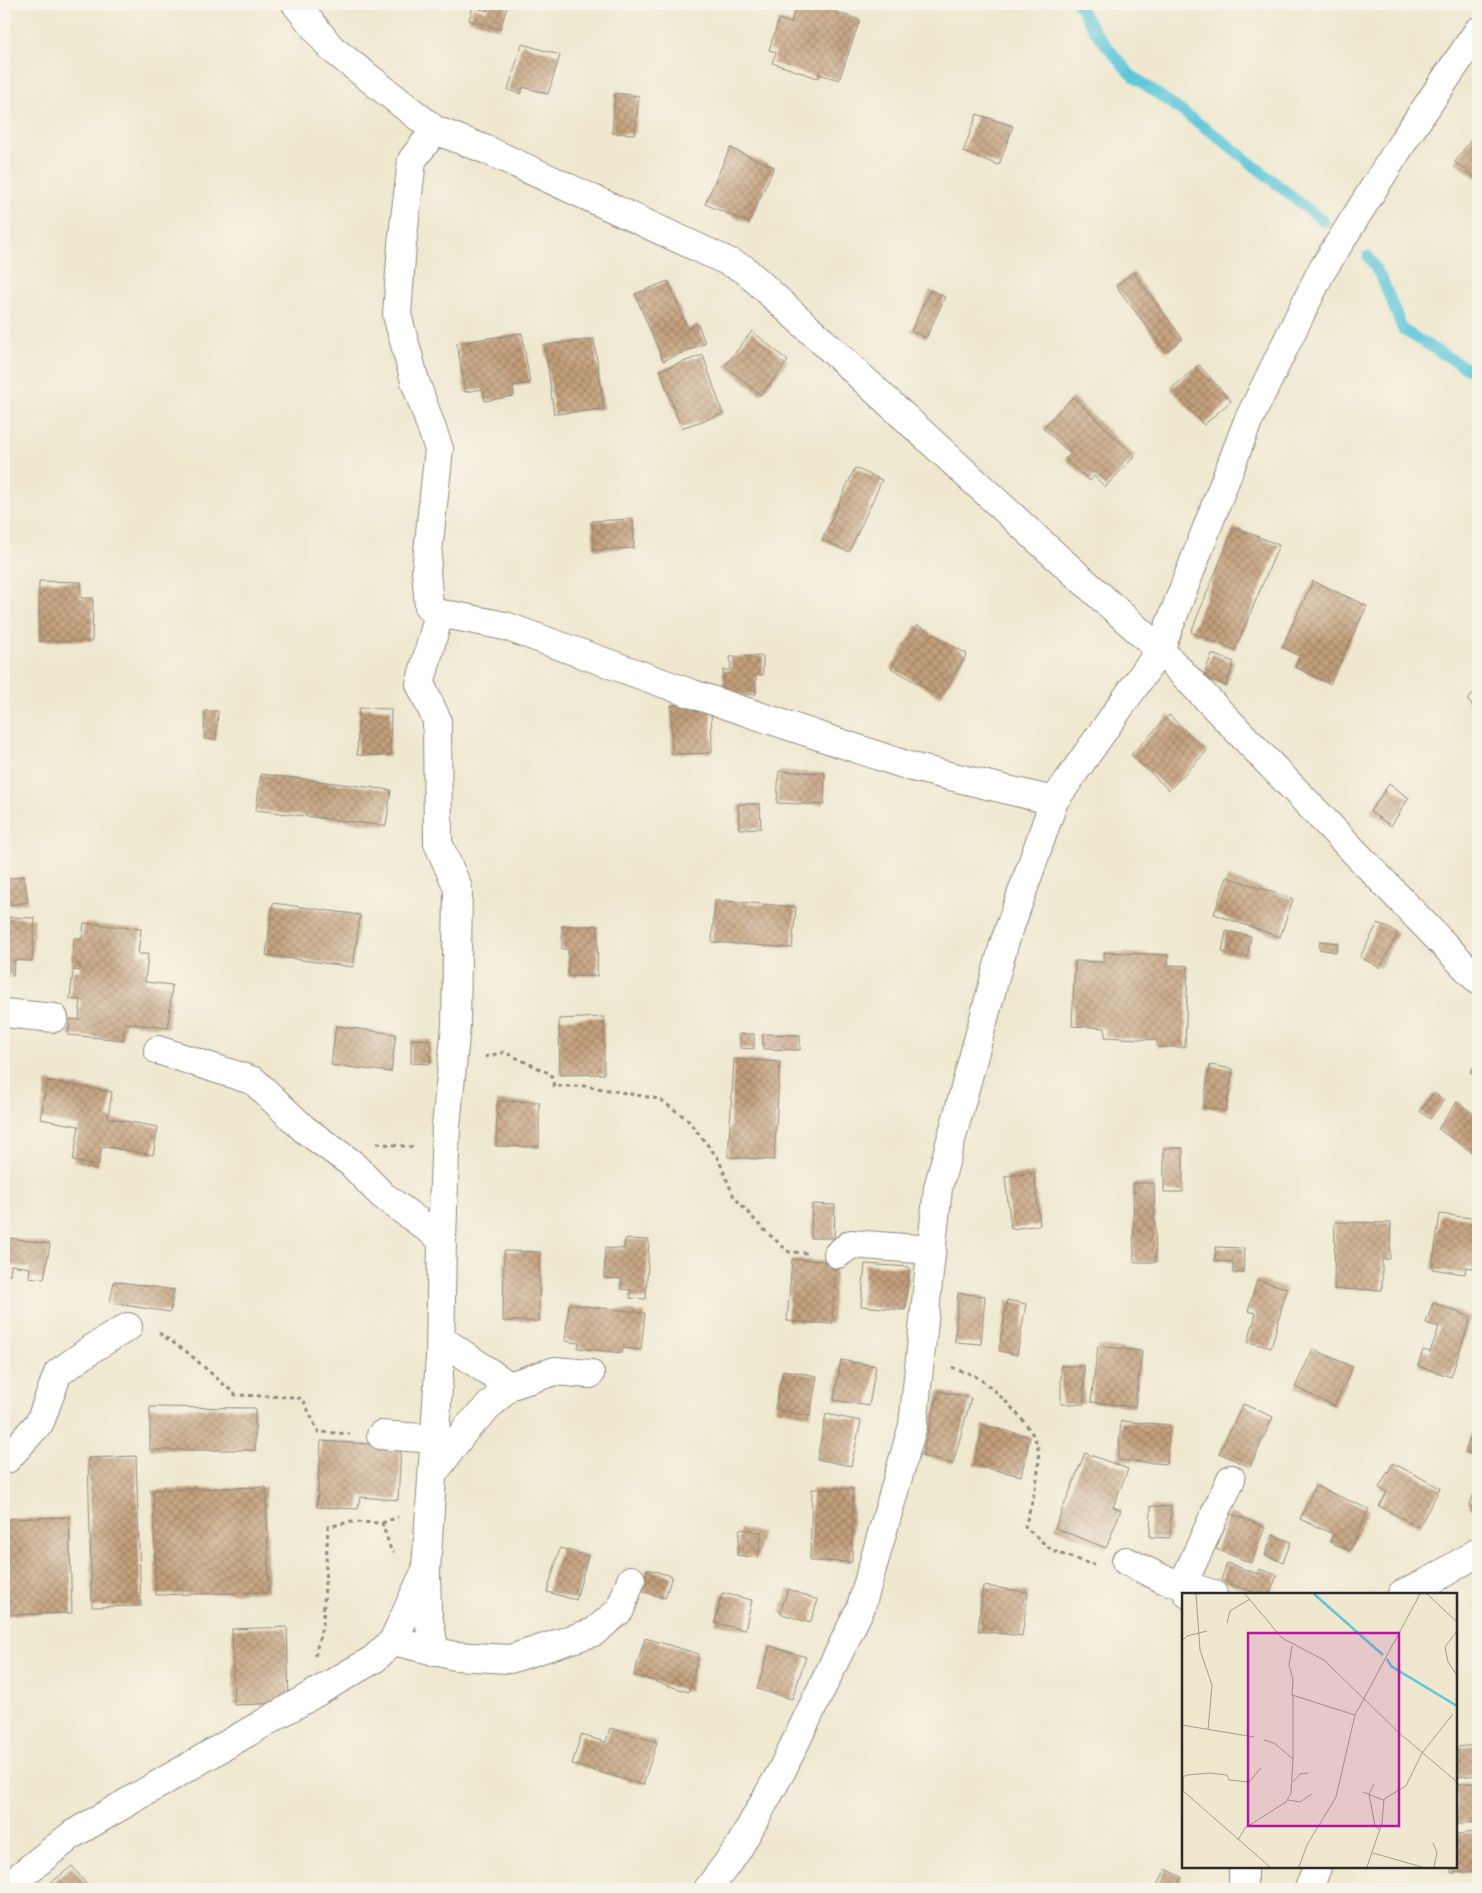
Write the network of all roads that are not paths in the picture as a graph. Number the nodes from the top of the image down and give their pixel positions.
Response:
1 (296, 4) edge
2 (1478, 31) edge
3 (436, 130) junction
4 (439, 614) junction
5 (1160, 650) junction
6 (1054, 801) junction
7 (1478, 980) edge
8 (4, 1012) edge
9 (54, 1018) dead end
10 (158, 1050) dead end
11 (442, 1239) junction
12 (932, 1250) junction
13 (838, 1254) road end
14 (128, 1327) road end
15 (441, 1339) junction
16 (590, 1374) dead end
17 (509, 1386) junction
18 (381, 1435) road end
19 (435, 1439) junction
20 (4, 1459) edge
21 (433, 1474) junction
22 (1231, 1479) dead end
23 (1478, 1552) edge
24 (1126, 1561) road end
25 (426, 1562) junction
26 (631, 1580) dead end
27 (1185, 1589) edge
28 (1207, 1593) edge
29 (1404, 1593) edge
30 (393, 1641) junction
31 (435, 1652) junction
32 (1243, 1868) edge
33 (1317, 1868) edge
34 (4, 1889) edge
35 (708, 1889) edge
36 (1244, 1889) edge
37 (1309, 1889) edge

1 - 3 street
2 - 5 street
3 - 4 street
3 - 5 street
4 - 6 street
4 - 11 street
5 - 6 street
5 - 7 street
6 - 12 street
8 - 9 street
10 - 11 street
11 - 15 street
12 - 13 street
12 - 35 street
14 - 20 street
15 - 17 street
15 - 19 street
16 - 17 street
17 - 21 street
18 - 19 street
19 - 21 street
21 - 25 street
22 - 27 street
23 - 29 street
24 - 27 street
25 - 30 street
25 - 31 street
26 - 31 street
27 - 28 street
30 - 31 street
30 - 34 street
32 - 36 street
33 - 37 street

